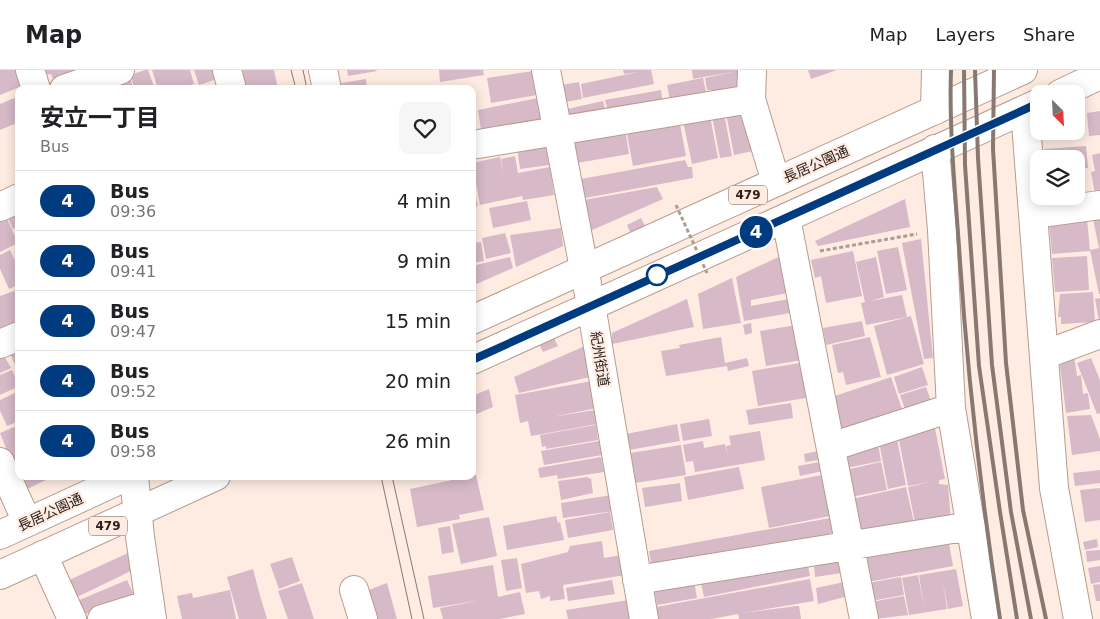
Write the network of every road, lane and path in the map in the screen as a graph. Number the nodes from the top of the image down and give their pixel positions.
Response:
1 (30, 70) edge
2 (120, 70) edge
3 (228, 70) edge
4 (323, 70) edge
5 (546, 70) edge
6 (752, 70) edge
7 (936, 70) edge
8 (1023, 70) edge
9 (1100, 75) edge
10 (35, 85) edge
11 (76, 85) edge
12 (231, 85) edge
13 (326, 85) edge
14 (1079, 85) edge
15 (751, 100) junction
16 (1030, 107) edge
17 (935, 110) junction
18 (557, 132) junction
19 (1032, 140) edge
20 (476, 144) edge
21 (935, 149) junction
22 (776, 182) junction
23 (15, 200) edge
24 (676, 205) dead end
25 (1100, 205) edge
26 (0, 207) edge
27 (1033, 214) junction
28 (786, 218) junction
29 (942, 230) junction
30 (794, 256) junction
31 (584, 270) junction
32 (707, 273) dead end
33 (591, 304) junction
34 (476, 318) edge
35 (1100, 334) edge
36 (15, 338) edge
37 (0, 344) edge
38 (1044, 355) junction
39 (476, 358) edge
40 (951, 408) junction
41 (831, 447) junction
42 (0, 462) edge
43 (119, 480) edge
44 (134, 480) edge
45 (207, 480) edge
46 (137, 513) junction
47 (27, 522) junction
48 (971, 526) junction
49 (0, 535) edge
50 (850, 545) junction
51 (43, 555) junction
52 (0, 575) edge
53 (637, 580) junction
54 (354, 590) dead end
55 (151, 611) edge
56 (72, 619) edge
57 (102, 619) edge
58 (363, 619) edge
59 (644, 619) edge
60 (864, 619) edge
61 (986, 619) edge
62 (1078, 619) edge

1 - 10 main road
2 - 11 main road
3 - 12 main road
4 - 13 main road
5 - 18 main road, 紀州街道
6 - 15 main road
7 - 17 main road
8 - 17 main road, 長居公園通 / 479
9 - 14 main road
15 - 18 main road
15 - 22 main road
16 - 21 main road, 479
17 - 22 main road, 長居公園通 / 479
18 - 20 main road
18 - 31 main road, 紀州街道
19 - 27 main road
21 - 28 main road, 479
21 - 29 main road
22 - 31 main road, 長居公園通 / 479
23 - 26 main road
24 - 32 path, bridge
25 - 27 main road
27 - 38 main road
28 - 30 main road
28 - 33 main road, 479
29 - 30 path
29 - 40 main road
30 - 41 main road
31 - 33 main road, 紀州街道
31 - 34 main road, 長居公園通 / 479
33 - 39 main road, 479
33 - 53 main road, 紀州街道
35 - 38 main road
36 - 37 main road
38 - 62 main road
40 - 41 main road
40 - 48 main road
41 - 50 main road
42 - 47 main road
43 - 47 main road, 長居公園通
44 - 46 main road
45 - 46 main road, 479
46 - 51 main road, 479
46 - 55 main road
47 - 49 main road, 長居公園通
48 - 50 main road
48 - 61 main road
50 - 53 main road
50 - 60 main road
51 - 52 main road, 479
51 - 56 main road
53 - 59 main road, 紀州街道
54 - 58 main road
55 - 57 main road

